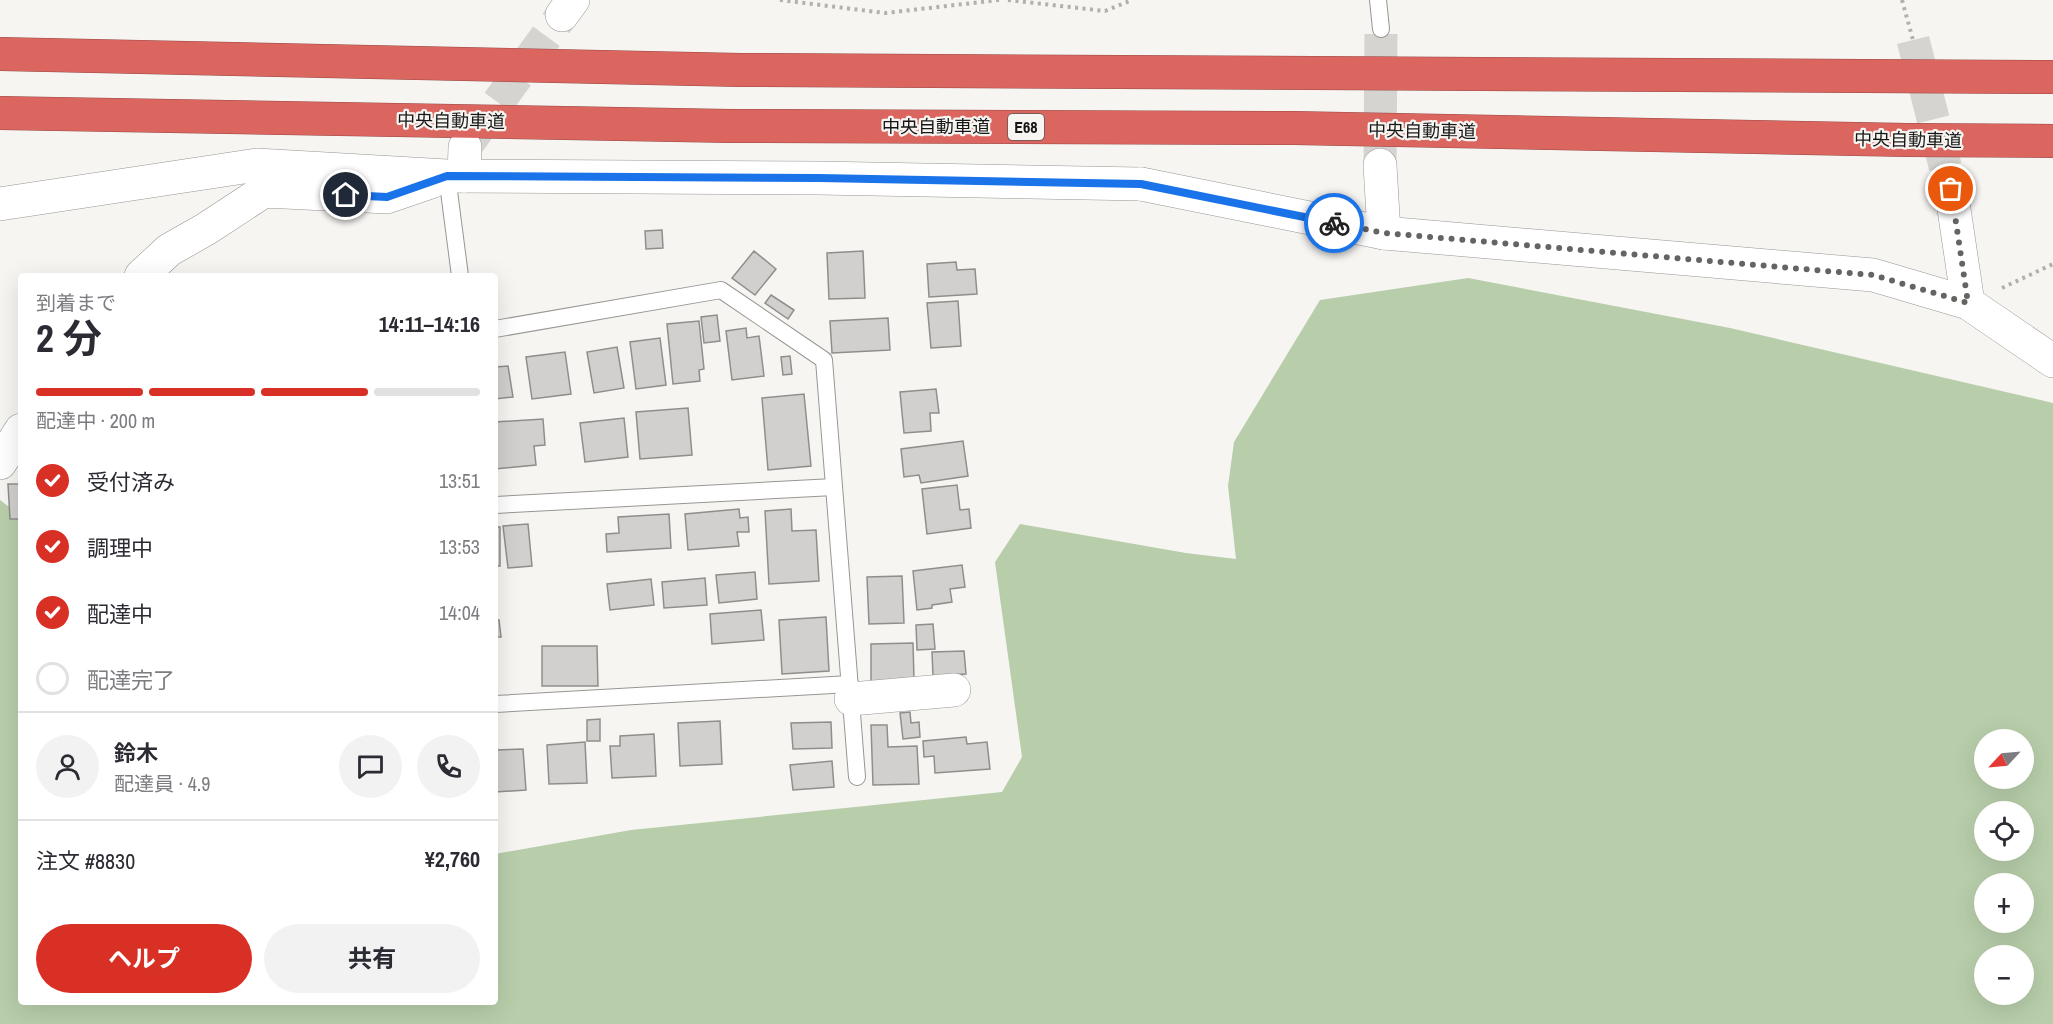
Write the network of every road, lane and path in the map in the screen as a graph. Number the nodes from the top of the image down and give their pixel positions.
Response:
1 (780, 0) edge
2 (999, 0) edge
3 (1008, 0) edge
4 (1132, 0) edge
5 (1378, 0) edge
6 (1902, 0) edge
7 (1381, 28) tunnel mouth
8 (1913, 40) tunnel mouth
9 (0, 54) edge
10 (2053, 77) edge
11 (0, 113) edge
12 (1908, 140) junction
13 (2053, 141) edge
14 (2053, 162) edge
15 (1380, 165) tunnel mouth
16 (459, 166) junction
17 (1951, 189) tunnel mouth
18 (0, 204) edge
19 (1384, 233) junction
20 (2053, 264) edge
21 (144, 273) edge
22 (460, 273) edge
23 (1968, 303) junction
24 (498, 328) edge
25 (2053, 361) edge
26 (18, 435) edge
27 (18, 462) edge
28 (0, 463) edge
29 (834, 487) junction
30 (498, 505) edge
31 (954, 690) dead end
32 (850, 691) junction
33 (498, 704) edge
34 (857, 777) dead end

1 - 2 path
3 - 4 path
5 - 7 lane
6 - 8 path
9 - 10 highway
11 - 12 highway, 中央自動車道 / E68
12 - 13 highway, 中央自動車道 / E68
12 - 14 highway
15 - 19 street
16 - 18 street
16 - 19 street
16 - 21 street
16 - 22 lane
17 - 23 street
19 - 23 street
20 - 23 path
23 - 25 street
24 - 29 lane
26 - 28 street
27 - 28 lane
29 - 30 lane
29 - 32 lane
31 - 32 street
32 - 33 lane
32 - 34 lane

